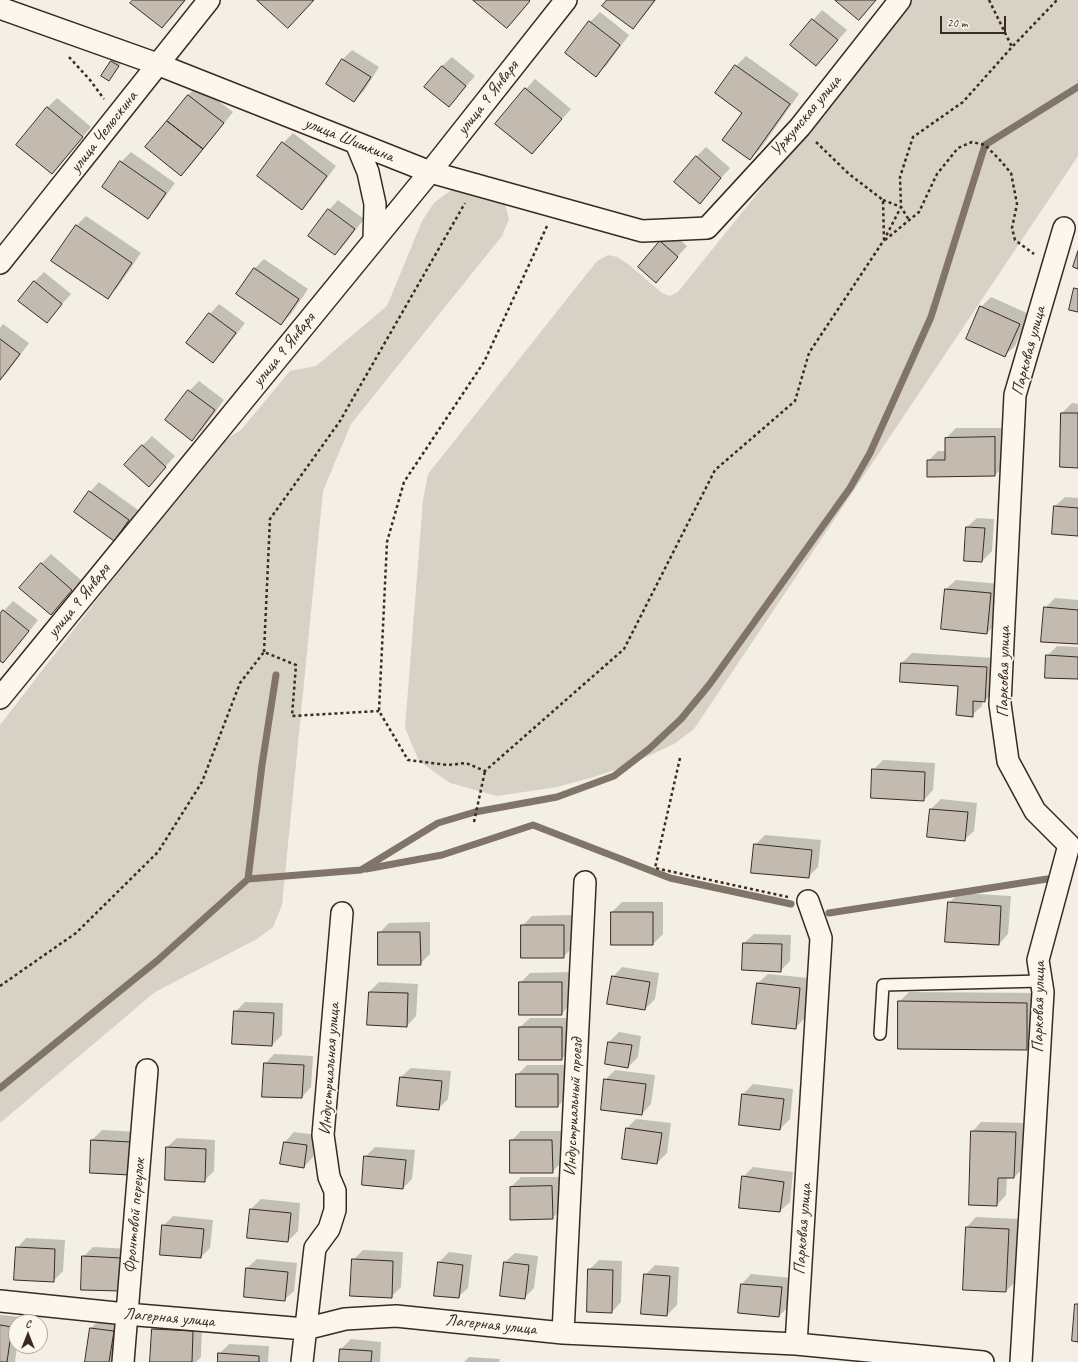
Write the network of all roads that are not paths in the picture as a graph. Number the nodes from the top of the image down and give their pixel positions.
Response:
1 (209, 0) edge
2 (566, 0) edge
3 (900, 0) edge
4 (0, 8) edge
5 (157, 64) junction
6 (356, 143) junction
7 (430, 172) junction
8 (707, 228) joint
9 (1064, 228) dead end
10 (374, 240) junction
11 (0, 263) edge
12 (0, 698) edge
13 (1074, 844) edge
14 (585, 882) dead end
15 (808, 901) road end
16 (342, 913) dead end
17 (1041, 981) junction
18 (880, 1034) dead end
19 (147, 1070) dead end
20 (0, 1301) edge
21 (126, 1314) junction
22 (305, 1329) junction
23 (563, 1332) junction
24 (796, 1344) junction
25 (913, 1359) edge
26 (123, 1362) edge
27 (302, 1362) edge
28 (983, 1362) edge
29 (1021, 1362) edge

1 - 5 street, улица Челюскина
2 - 7 street, улица 9 Января
3 - 8 street, Уржумская улица
4 - 5 street, улица Шишкина
5 - 6 street, улица Шишкина
5 - 11 street, улица Челюскина
6 - 7 street, улица Шишкина
6 - 10 street
7 - 8 street, улица Шишкина
7 - 10 street, улица 9 Января
9 - 13 street, Парковая улица
10 - 12 street, улица 9 Января
13 - 17 street, Парковая улица
14 - 23 street, Индустриальный проезд
15 - 24 street, Парковая улица
16 - 22 street, Индустриальная улица
17 - 18 lane
17 - 29 street, Парковая улица
19 - 21 street, Фронтовой переулок
20 - 21 street, Лагерная улица
21 - 22 street, Лагерная улица
21 - 26 street, Фронтовой переулок
22 - 23 street, Лагерная улица
22 - 27 street, Индустриальная улица
23 - 24 street, Лагерная улица
24 - 25 street, Лагерная улица
25 - 28 street, Лагерная улица

